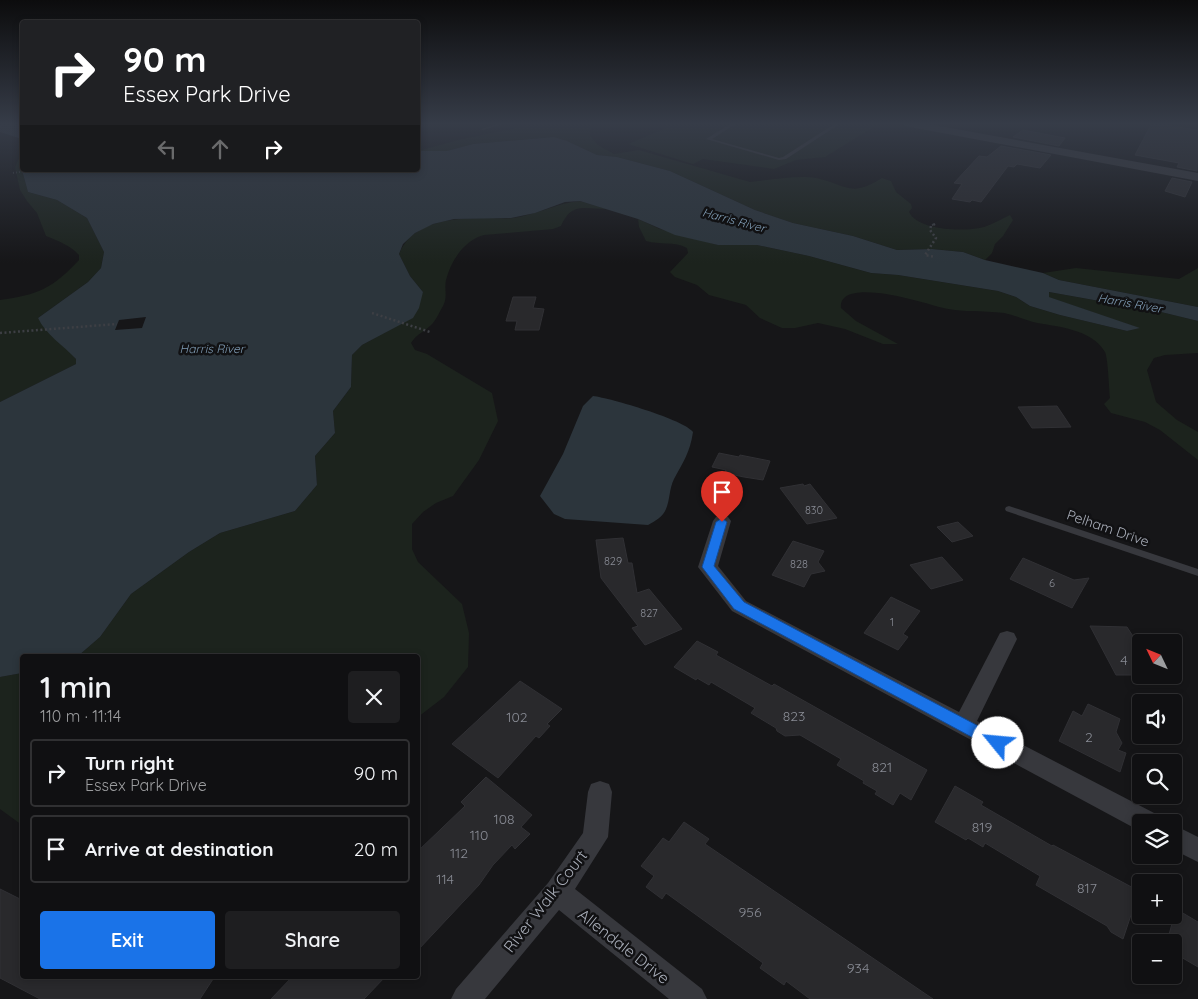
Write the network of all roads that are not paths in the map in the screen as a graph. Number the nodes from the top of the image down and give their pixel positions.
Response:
1 (1158, 170) edge
2 (1198, 177) edge
3 (1009, 509) dead end
4 (722, 522) dead end
5 (1198, 573) edge
6 (1007, 640) dead end
7 (964, 726) junction
8 (600, 792) dead end
9 (1132, 814) edge
10 (1182, 841) edge
11 (1198, 850) edge
12 (557, 892) junction
13 (466, 999) edge
14 (692, 999) edge

1 - 2 street
3 - 5 lane, Pelham Drive
4 - 7 street
6 - 7 street
7 - 9 street
8 - 12 street, River Walk Court
10 - 11 street
12 - 13 street, River Walk Court
12 - 14 street, Allendale Drive

